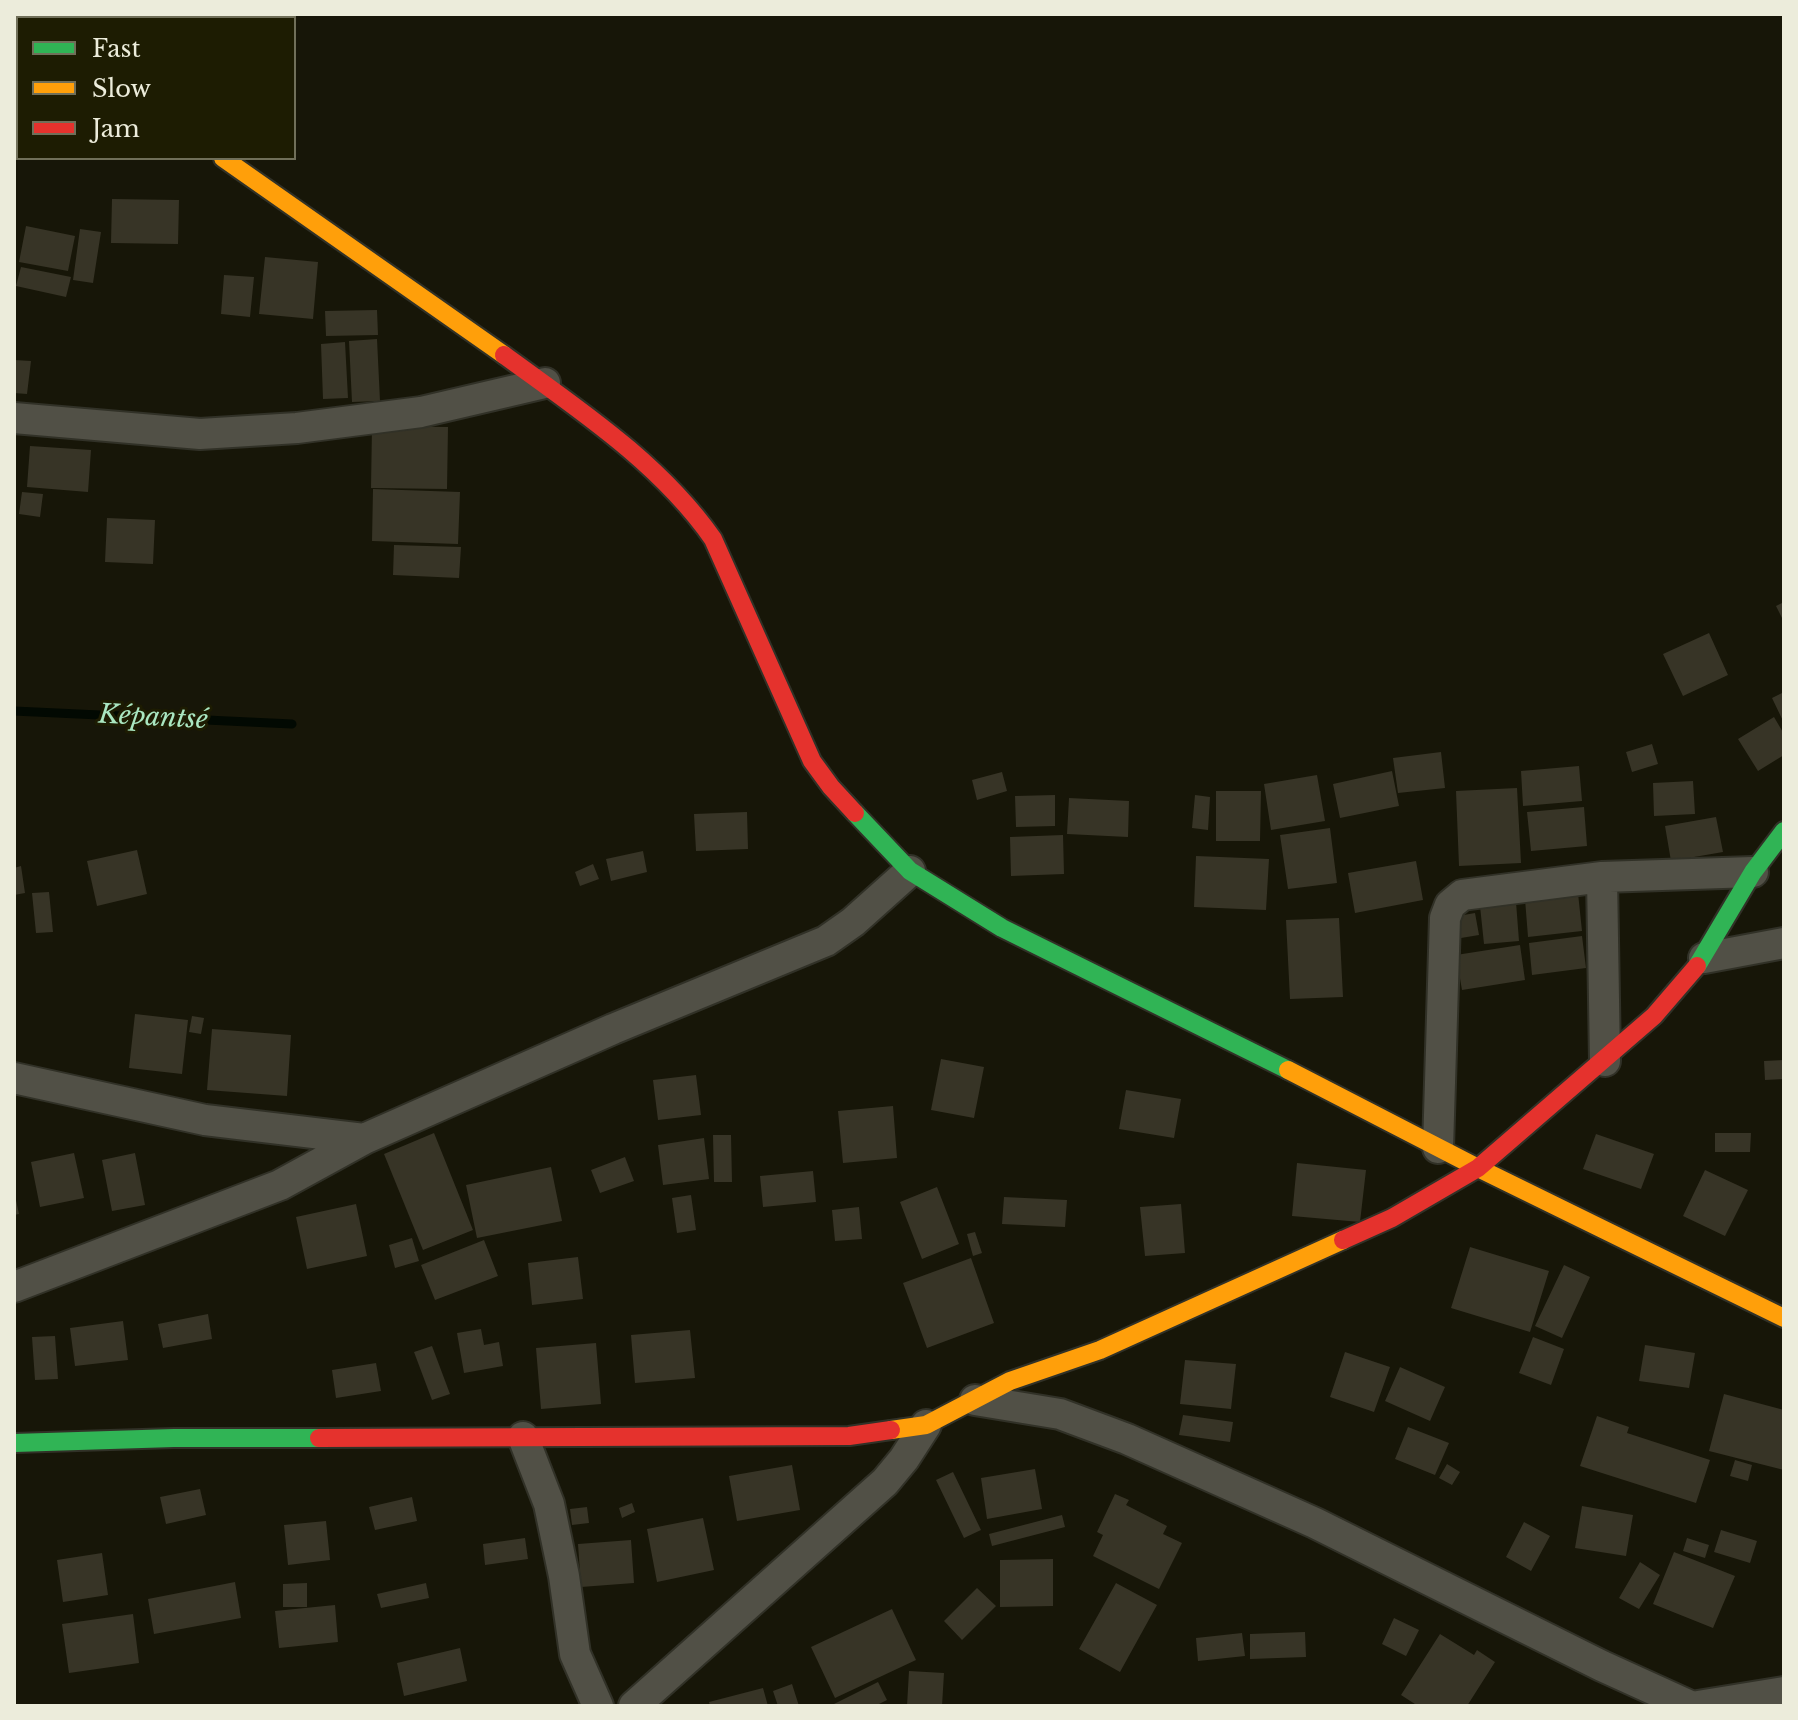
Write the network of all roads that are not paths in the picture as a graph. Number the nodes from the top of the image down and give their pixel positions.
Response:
1 (226, 160) edge
2 (545, 383) junction
3 (14, 418) edge
4 (1784, 831) edge
5 (910, 871) junction
6 (1753, 872) junction
7 (1602, 877) junction
8 (1733, 906) junction
9 (1775, 944) edge
10 (1704, 958) junction
11 (1605, 1061) junction
12 (14, 1078) edge
13 (364, 1139) junction
14 (1438, 1148) junction
15 (1478, 1168) junction
16 (14, 1287) edge
17 (1784, 1318) edge
18 (975, 1400) junction
19 (926, 1425) junction
20 (523, 1437) junction
21 (14, 1443) edge
22 (1784, 1692) edge
23 (598, 1706) edge
24 (634, 1706) edge
25 (1690, 1706) edge
26 (1698, 1706) edge

1 - 2 main road
2 - 3 street
2 - 5 main road
4 - 6 main road
5 - 13 street
5 - 14 main road
6 - 7 street
6 - 8 main road
7 - 11 street
7 - 14 street
8 - 9 street
8 - 10 main road
9 - 10 street
10 - 11 main road
11 - 15 main road
12 - 13 street
13 - 16 street
14 - 15 main road
15 - 17 main road
15 - 18 main road
18 - 19 main road
18 - 25 street
19 - 20 main road
19 - 24 street
20 - 21 main road
20 - 23 street
22 - 26 street

